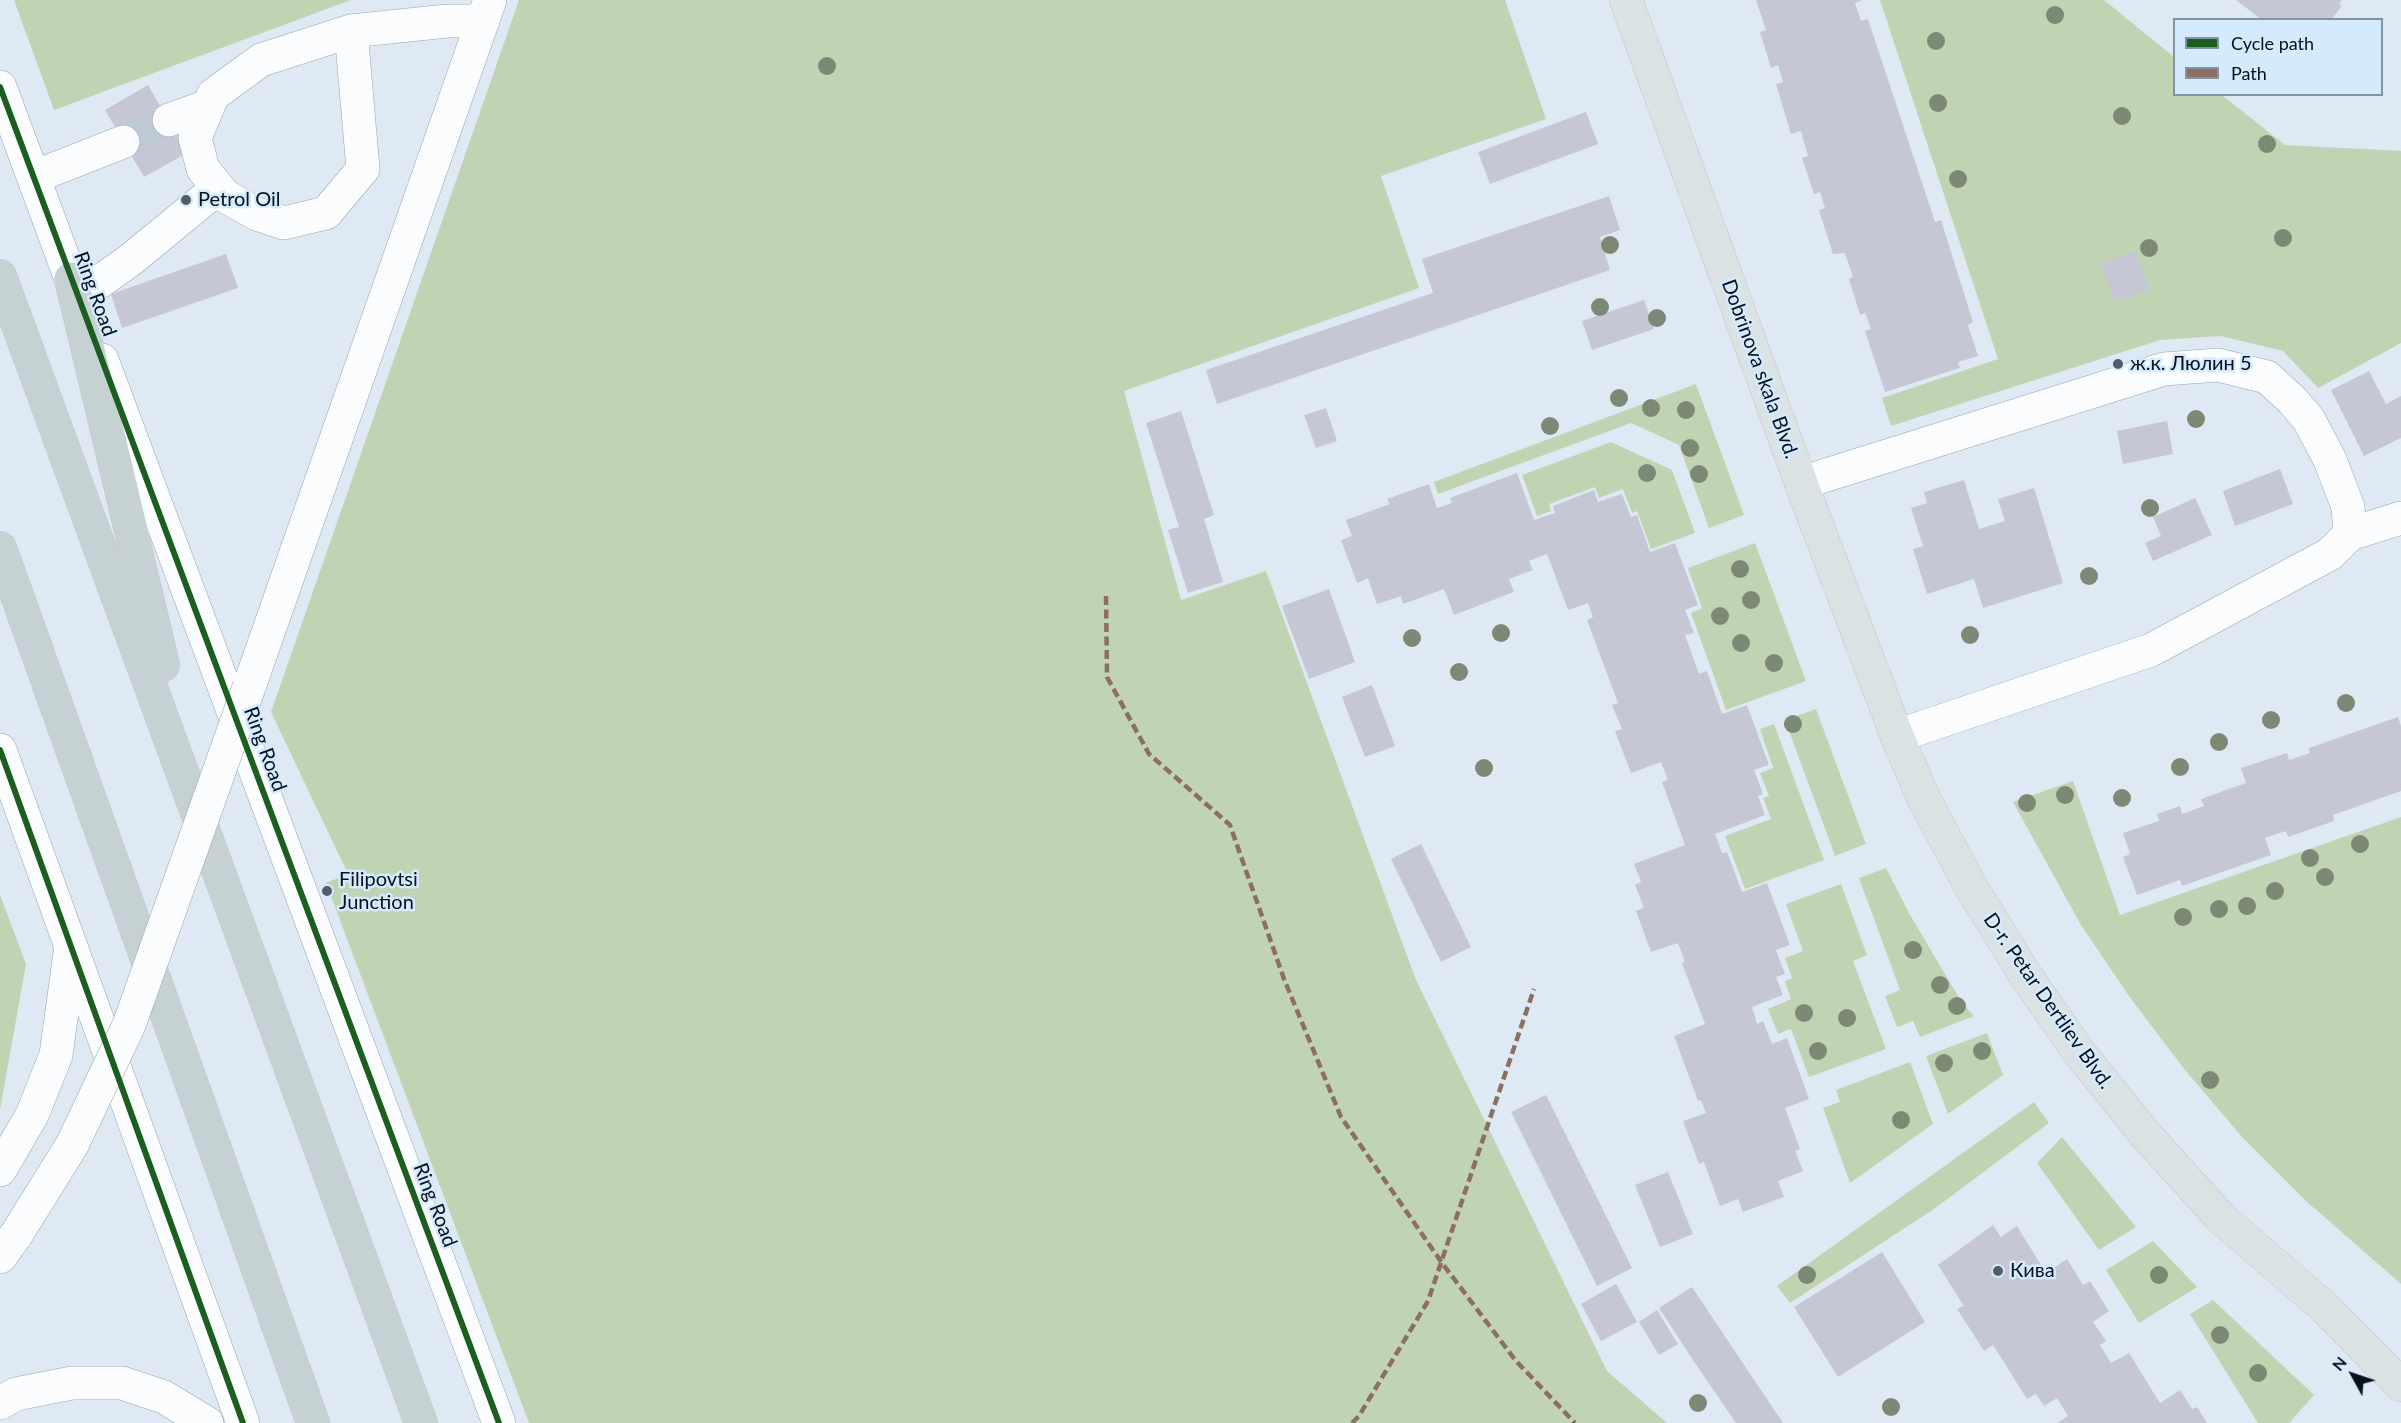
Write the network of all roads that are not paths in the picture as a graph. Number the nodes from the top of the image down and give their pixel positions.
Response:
1 (1626, 0) edge
2 (487, 11) edge
3 (351, 31) junction
4 (0, 87) edge
5 (208, 106) junction
6 (169, 120) tunnel mouth
7 (123, 142) tunnel mouth
8 (33, 177) junction
9 (218, 188) junction
10 (0, 276) edge
11 (75, 288) junction
12 (1801, 483) junction
13 (2401, 518) edge
14 (2350, 534) junction
15 (0, 548) edge
16 (1897, 736) junction
17 (0, 750) edge
18 (197, 807) junction
19 (71, 945) junction
20 (0, 1170) edge
21 (0, 1257) edge
22 (2324, 1307) junction
23 (2401, 1353) edge
24 (2401, 1385) edge
25 (0, 1403) edge
26 (207, 1423) edge
27 (243, 1423) edge
28 (314, 1423) edge
29 (421, 1423) edge
30 (499, 1423) edge

1 - 12 main road, Dobrinova skala Blvd.
2 - 3 street
2 - 21 street, bridge
3 - 5 street
3 - 9 street
4 - 8 street, Ring Road
5 - 6 street
5 - 9 street
7 - 8 street
8 - 11 street, Ring Road
9 - 11 street
10 - 18 highway
11 - 18 highway
11 - 30 street, Ring Road
12 - 14 street
12 - 16 main road, Dobrinova skala Blvd.
13 - 14 street
14 - 16 street
15 - 28 highway
16 - 22 main road, D-r. Petar Dertliev Blvd.
17 - 19 street
18 - 29 highway
19 - 20 street
19 - 27 street
22 - 23 main road, D-r. Petar Dertliev Blvd.
22 - 24 main road, D-r. Petar Dertliev Blvd.
25 - 26 street

